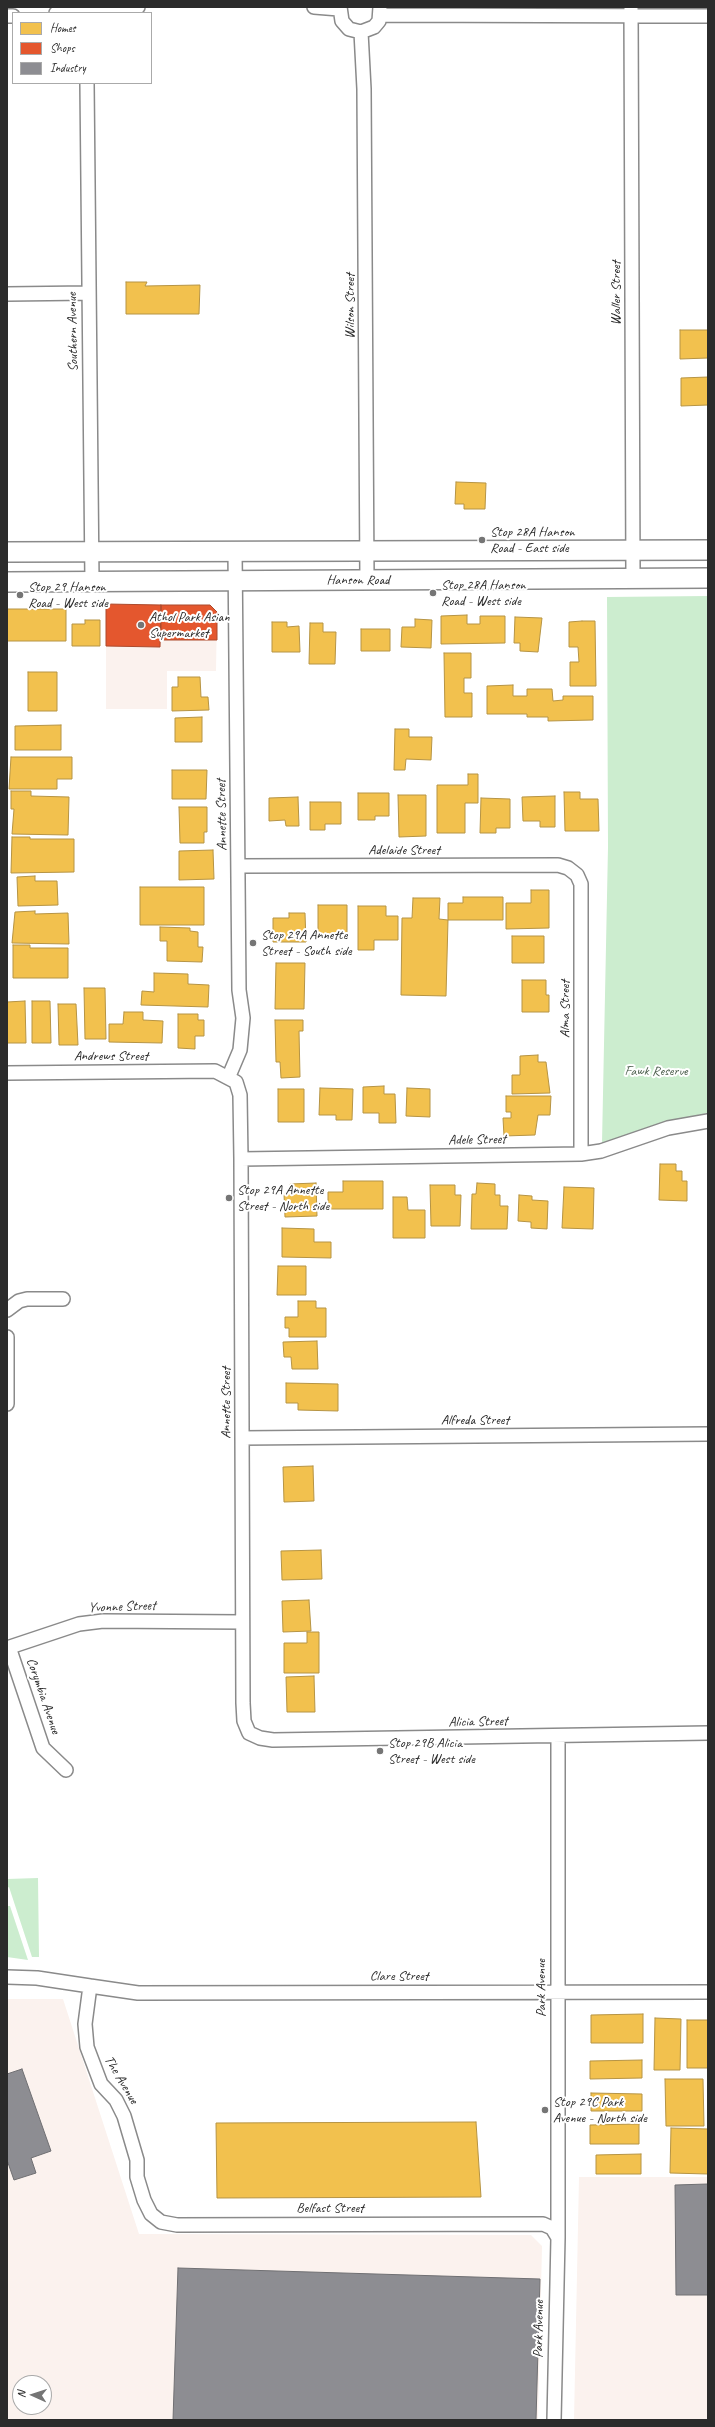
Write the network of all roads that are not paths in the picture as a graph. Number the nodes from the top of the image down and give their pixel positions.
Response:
1 (138, 7) edge
2 (314, 7) edge
3 (340, 8) edge
4 (381, 11) edge
5 (86, 12) edge
6 (631, 12) edge
7 (708, 16) edge
8 (361, 32) junction
9 (86, 84) edge
10 (89, 293) junction
11 (7, 294) edge
12 (633, 550) junction
13 (708, 550) edge
14 (235, 551) junction
15 (367, 551) junction
16 (7, 552) edge
17 (92, 552) junction
18 (708, 578) edge
19 (632, 579) junction
20 (235, 580) junction
21 (368, 580) junction
22 (92, 581) junction
23 (7, 582) edge
24 (239, 866) junction
25 (568, 868) joint
26 (7, 1072) edge
27 (229, 1076) junction
28 (708, 1122) edge
29 (582, 1154) junction
30 (241, 1159) junction
31 (63, 1299) dead end
32 (7, 1310) edge
33 (7, 1337) edge
34 (7, 1404) edge
35 (708, 1434) edge
36 (242, 1438) junction
37 (242, 1622) junction
38 (8, 1648) edge
39 (249, 1732) joint
40 (708, 1733) edge
41 (558, 1737) junction
42 (66, 1770) dead end
43 (7, 1977) edge
44 (90, 1986) junction
45 (557, 1992) junction
46 (708, 1992) edge
47 (137, 2177) joint
48 (555, 2233) junction
49 (554, 2420) edge

1 - 5 street
2 - 3 street
3 - 8 street
4 - 6 street
4 - 8 street
6 - 7 street
6 - 12 street, Waller Street
8 - 15 street, Wilson Street
9 - 10 street, Southern Avenue
10 - 11 street
10 - 17 street, Southern Avenue
12 - 13 main road, Hanson Road
12 - 15 main road, Hanson Road
12 - 19 street, Waller Street
14 - 15 main road, Hanson Road
14 - 17 main road, Hanson Road
14 - 20 street, Annette Street
15 - 21 street, Wilson Street
16 - 17 main road, Hanson Road
17 - 22 street, Southern Avenue
18 - 19 main road, Hanson Road
19 - 21 main road, Hanson Road
20 - 21 main road, Hanson Road
20 - 22 main road, Hanson Road
20 - 24 street, Annette Street
22 - 23 main road, Hanson Road
24 - 25 street, Adelaide Street
24 - 27 street, Annette Street
25 - 29 street, Alma Street
26 - 27 street, Andrews Street
27 - 30 street, Annette Street
28 - 29 street, Adele Street
29 - 30 street, Adele Street
30 - 36 street, Annette Street
31 - 32 street
33 - 34 street
35 - 36 street, Alfreda Street
36 - 37 street, Annette Street
37 - 38 street, Yvonne Street
37 - 39 street, Annette Street
38 - 42 street, Corymbia Avenue
39 - 41 street, Alicia Street
40 - 41 street, Alicia Street
41 - 45 street, Park Avenue
43 - 44 street
44 - 45 street, Clare Street
44 - 47 street, The Avenue
45 - 46 street, Clare Street
45 - 48 street, Park Avenue
47 - 48 street, Belfast Street
48 - 49 street, Park Avenue

